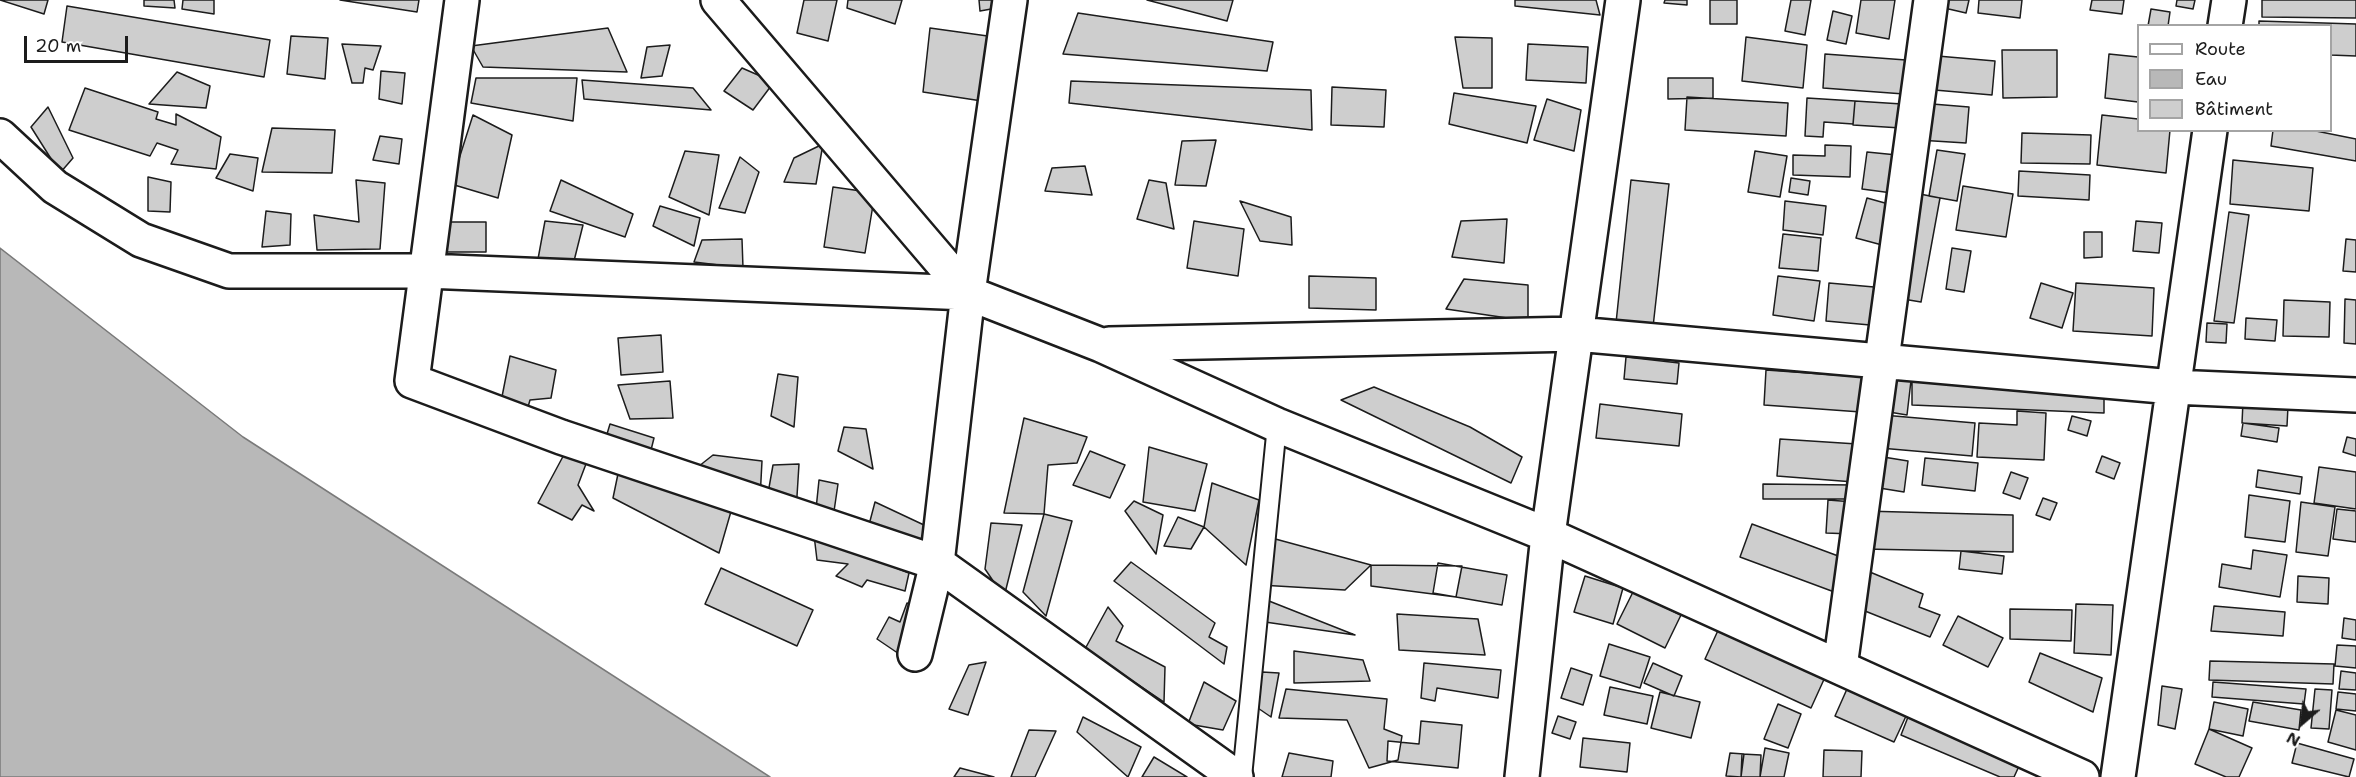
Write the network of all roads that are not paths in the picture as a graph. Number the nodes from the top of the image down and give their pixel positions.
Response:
1 (462, 0) edge
2 (718, 0) edge
3 (1010, 0) edge
4 (1623, 0) edge
5 (1931, 0) edge
6 (2229, 0) edge
7 (2225, 24) edge
8 (2210, 132) edge
9 (0, 136) edge
10 (426, 271) junction
11 (968, 293) junction
12 (1576, 334) junction
13 (1101, 345) junction
14 (1881, 362) junction
15 (2173, 387) junction
16 (2356, 395) edge
17 (1277, 425) junction
18 (1548, 535) junction
19 (937, 563) junction
20 (915, 654) dead end
21 (1840, 666) junction
22 (1236, 777) edge
23 (1242, 777) edge
24 (1522, 777) edge
25 (2082, 777) edge
26 (2118, 777) edge

1 - 10 street
2 - 11 street
3 - 11 street
4 - 12 street
5 - 14 street
6 - 7 street
8 - 15 street
9 - 10 street
10 - 11 street
10 - 19 street
11 - 13 street
11 - 19 street
12 - 13 street
12 - 14 street
12 - 18 street
13 - 17 street
14 - 15 street
14 - 21 street
15 - 16 street
15 - 26 street
17 - 18 street
17 - 23 lane
18 - 21 street
18 - 24 street
19 - 20 street
19 - 22 street
21 - 25 street

